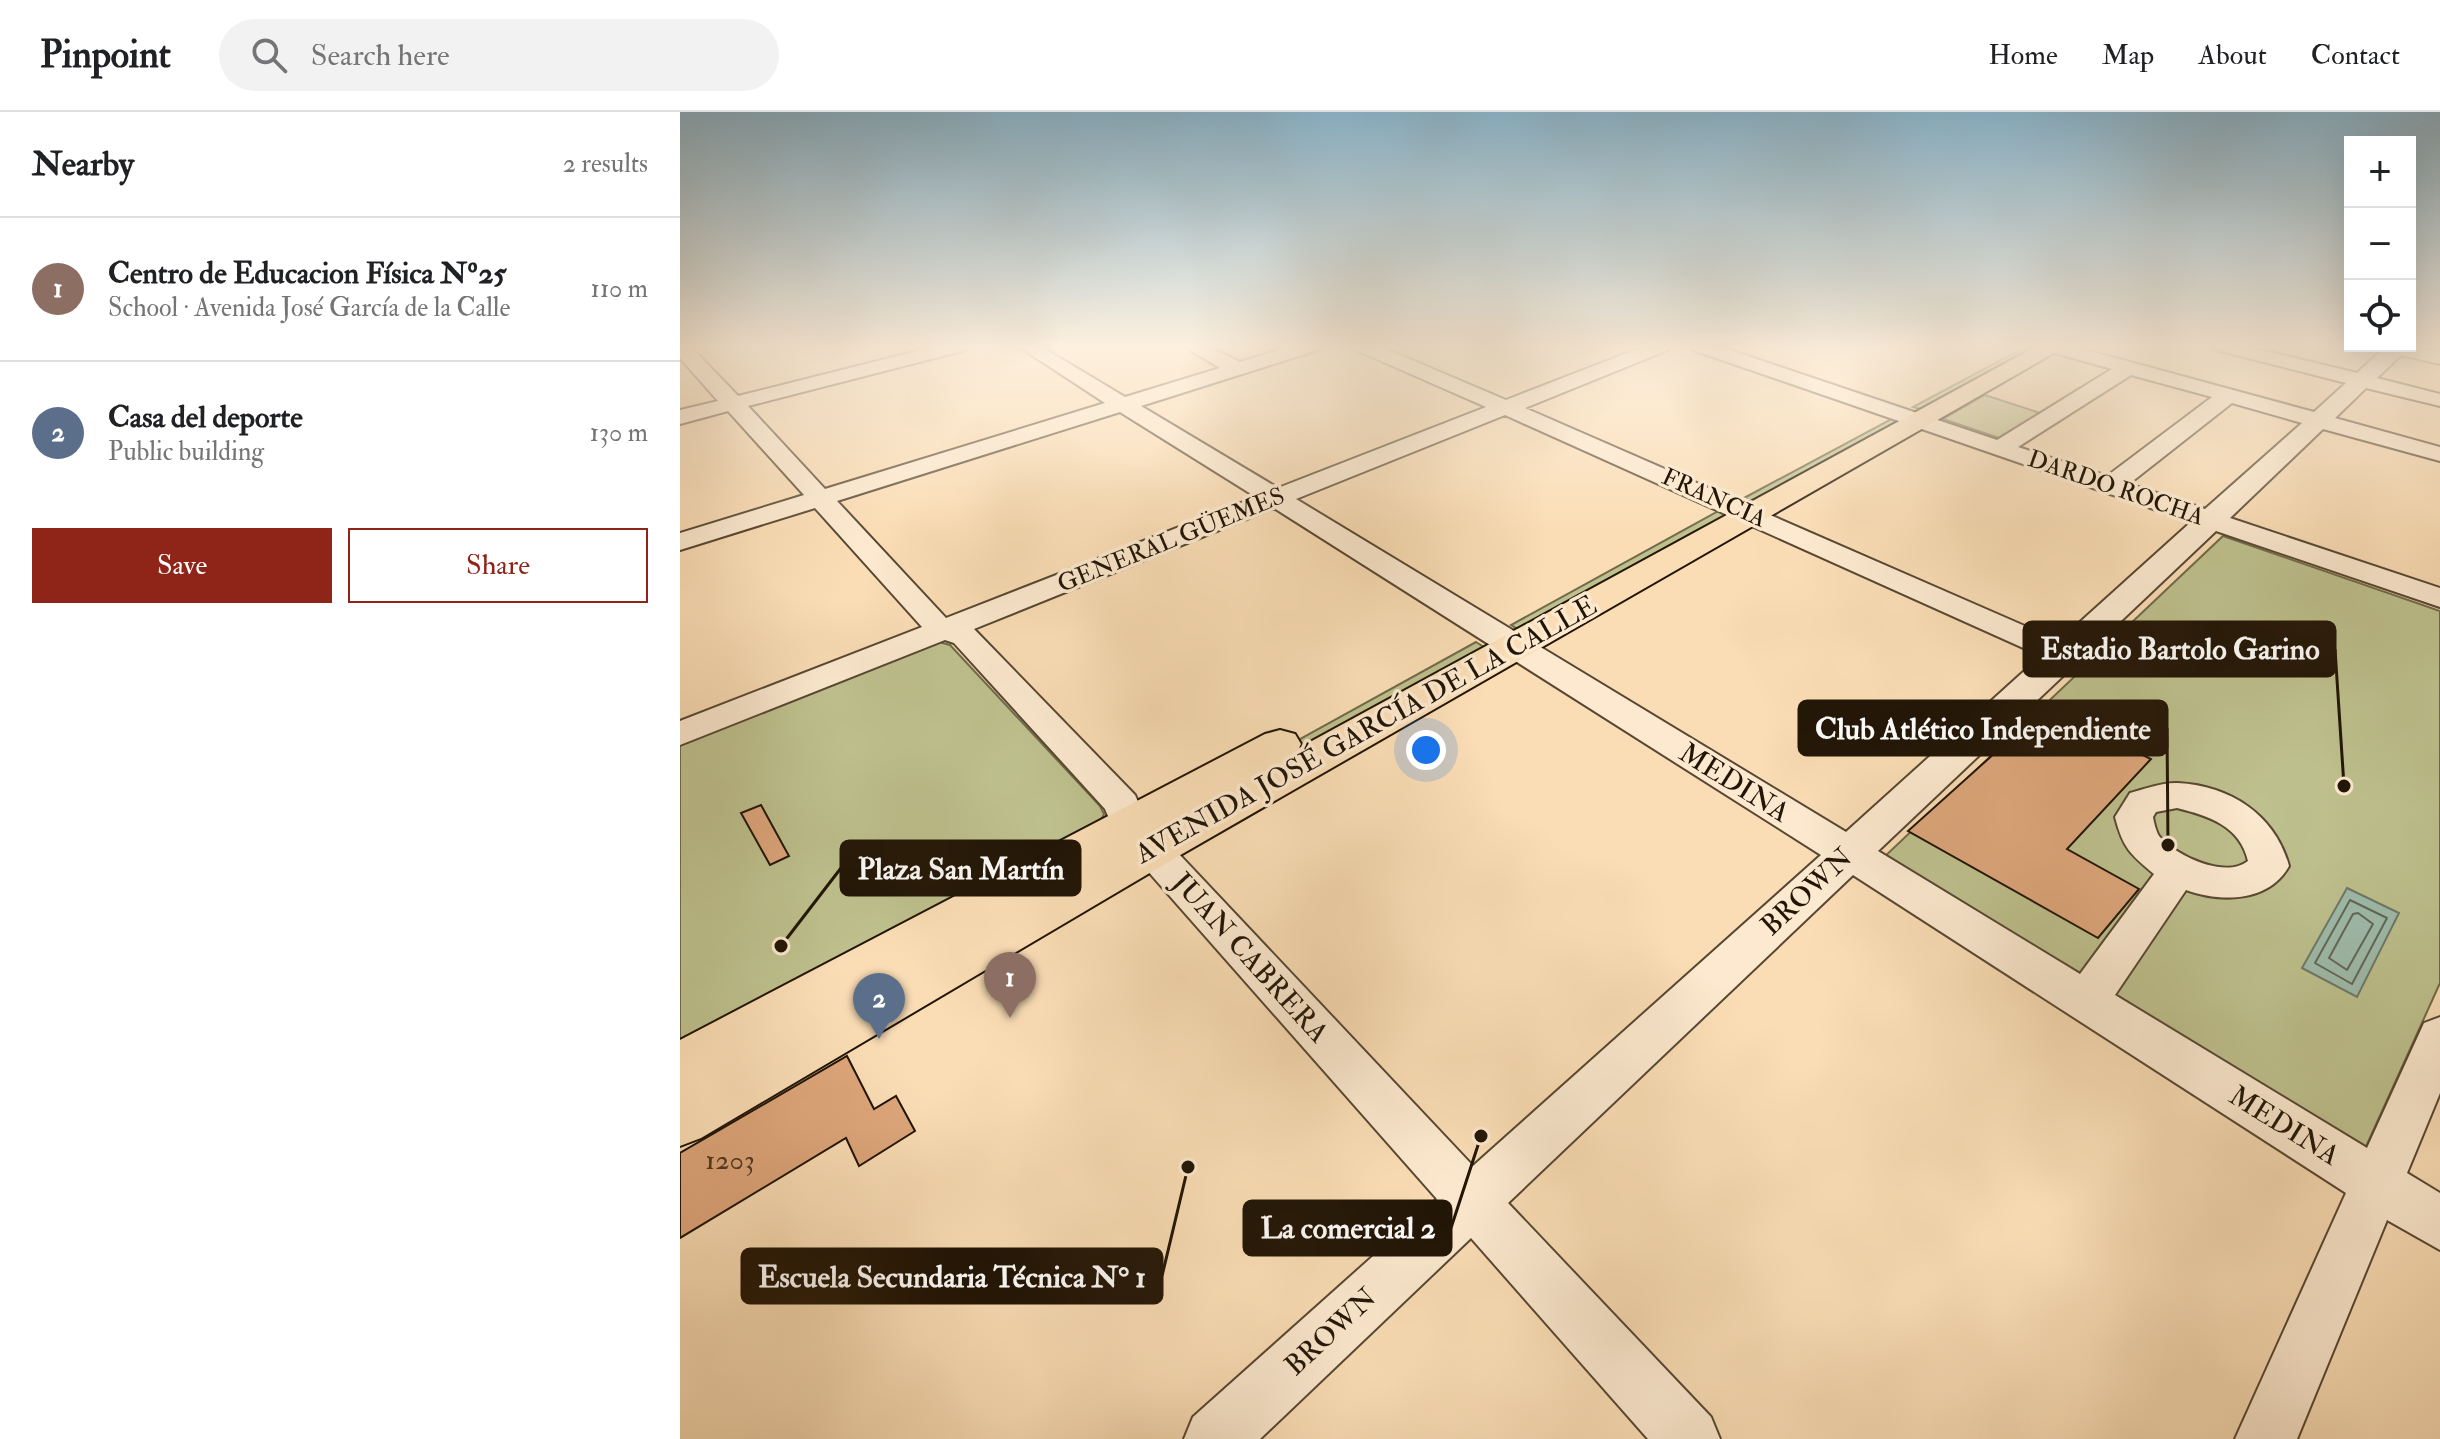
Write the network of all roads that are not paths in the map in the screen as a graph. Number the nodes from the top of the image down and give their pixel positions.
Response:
1 (716, 408) edge
2 (735, 408) edge
3 (1109, 408) edge
4 (1128, 408) edge
5 (1504, 408) joint
6 (1886, 408) edge
7 (1922, 408) edge
8 (1926, 408) edge
9 (2064, 408) edge
10 (2211, 408) edge
11 (2270, 408) edge
12 (2332, 408) edge
13 (1910, 416) junction
14 (680, 417) edge
15 (2318, 421) junction
16 (2000, 448) junction
17 (2440, 454) edge
18 (2110, 486) junction
19 (819, 499) junction
20 (1274, 499) junction
21 (1738, 508) junction
22 (2210, 520) junction
23 (680, 542) edge
24 (2440, 598) edge
25 (941, 630) junction
26 (1504, 638) junction
27 (2064, 655) junction
28 (680, 734) edge
29 (1141, 837) junction
30 (1847, 855) junction
31 (2178, 871) dead end
32 (2085, 1003) junction
33 (2440, 1037) edge
34 (680, 1069) edge
35 (680, 1118) edge
36 (2376, 1184) junction
37 (1470, 1203) junction
38 (2440, 1223) edge
39 (1215, 1439) edge
40 (1689, 1439) edge
41 (2266, 1439) edge

1 - 14 street
2 - 19 street, JUAN CABRERA
3 - 19 street
4 - 20 street, MEDINA
5 - 20 street, GENERAL GÜEMES
5 - 21 street, FRANCIA
6 - 13 street, DARDO ROCHA
7 - 13 main road, AVENIDA JOSÉ GARCÍA DE LA CALLE
8 - 13 main road, AVENIDA JOSÉ GARCÍA DE LA CALLE
9 - 16 street
10 - 18 street
11 - 15 street
12 - 15 street, BROWN
13 - 16 street, DARDO ROCHA
13 - 21 main road, AVENIDA JOSÉ GARCÍA DE LA CALLE
15 - 17 street
15 - 22 street, BROWN
16 - 18 street, DARDO ROCHA
18 - 22 street, DARDO ROCHA
19 - 23 street
19 - 25 street, JUAN CABRERA
20 - 25 street, GENERAL GÜEMES
20 - 26 street, MEDINA
21 - 26 main road, AVENIDA JOSÉ GARCÍA DE LA CALLE
21 - 27 street, FRANCIA
22 - 24 street, DARDO ROCHA
22 - 27 street, BROWN
25 - 28 street, GENERAL GÜEMES
25 - 29 street, JUAN CABRERA
26 - 29 main road, AVENIDA JOSÉ GARCÍA DE LA CALLE
26 - 30 street, MEDINA
27 - 30 street, BROWN
29 - 34 main road, AVENIDA JOSÉ GARCÍA DE LA CALLE
29 - 35 main road, AVENIDA JOSÉ GARCÍA DE LA CALLE
29 - 37 street, JUAN CABRERA
30 - 32 street, MEDINA
30 - 37 street, BROWN
31 - 32 street
32 - 36 street, MEDINA
33 - 36 street
36 - 38 street, MEDINA
36 - 41 street
37 - 39 street, BROWN
37 - 40 street, JUAN CABRERA

